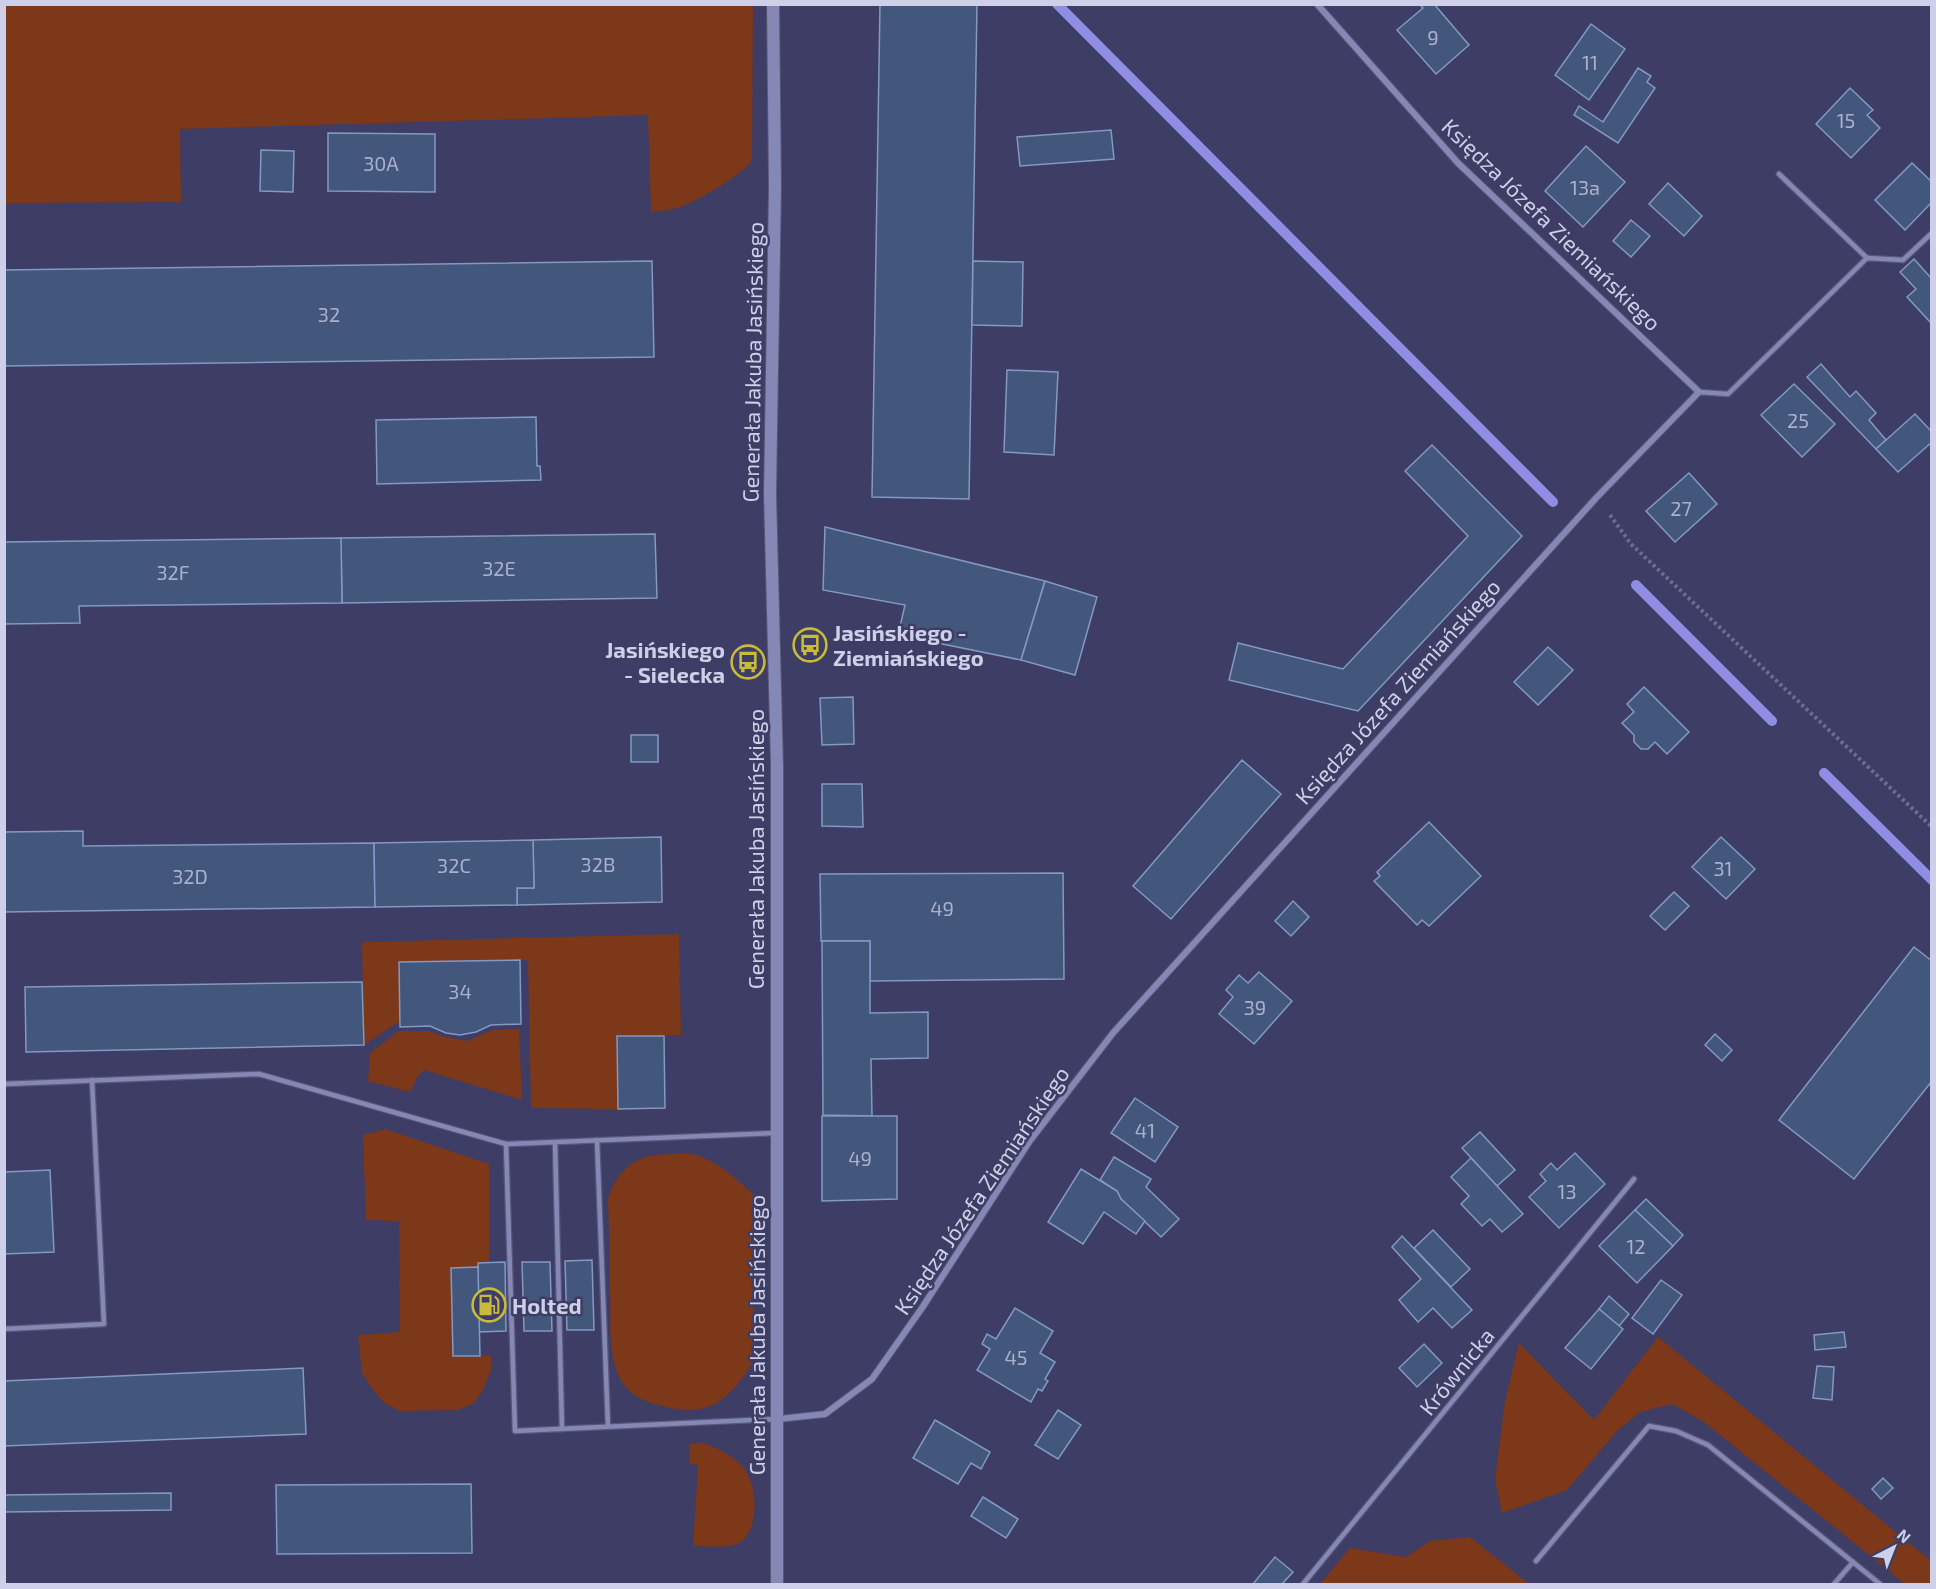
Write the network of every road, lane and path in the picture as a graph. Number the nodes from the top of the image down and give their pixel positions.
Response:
1 (773, 4) edge
2 (1317, 4) edge
3 (1779, 174) dead end
4 (1932, 233) edge
5 (1867, 258) junction
6 (1700, 392) junction
7 (1597, 497) junction
8 (1932, 828) edge
9 (92, 1080) junction
10 (4, 1084) edge
11 (776, 1133) junction
12 (597, 1140) junction
13 (555, 1142) junction
14 (506, 1144) junction
15 (1635, 1179) dead end
16 (4, 1329) edge
17 (779, 1419) junction
18 (608, 1426) junction
19 (562, 1429) junction
20 (1536, 1561) dead end
21 (1853, 1562) junction
22 (777, 1584) edge
23 (1303, 1584) edge
24 (1834, 1584) edge
25 (1880, 1584) edge

1 - 11 street, Generała Jakuba Jasińskiego
2 - 6 street, Księdza Józefa Ziemiańskiego
3 - 5 lane
4 - 5 lane
5 - 6 lane
6 - 7 street, Księdza Józefa Ziemiańskiego
7 - 8 path
7 - 17 street, Księdza Józefa Ziemiańskiego
9 - 10 lane
9 - 14 lane
9 - 16 lane
11 - 12 lane
11 - 17 street, Generała Jakuba Jasińskiego
12 - 13 lane
12 - 18 lane
13 - 14 lane
13 - 19 lane
14 - 19 lane
15 - 23 lane, Krównicka
17 - 18 lane
17 - 22 street, Generała Jakuba Jasińskiego
18 - 19 lane
20 - 21 lane
21 - 24 lane
21 - 25 lane

